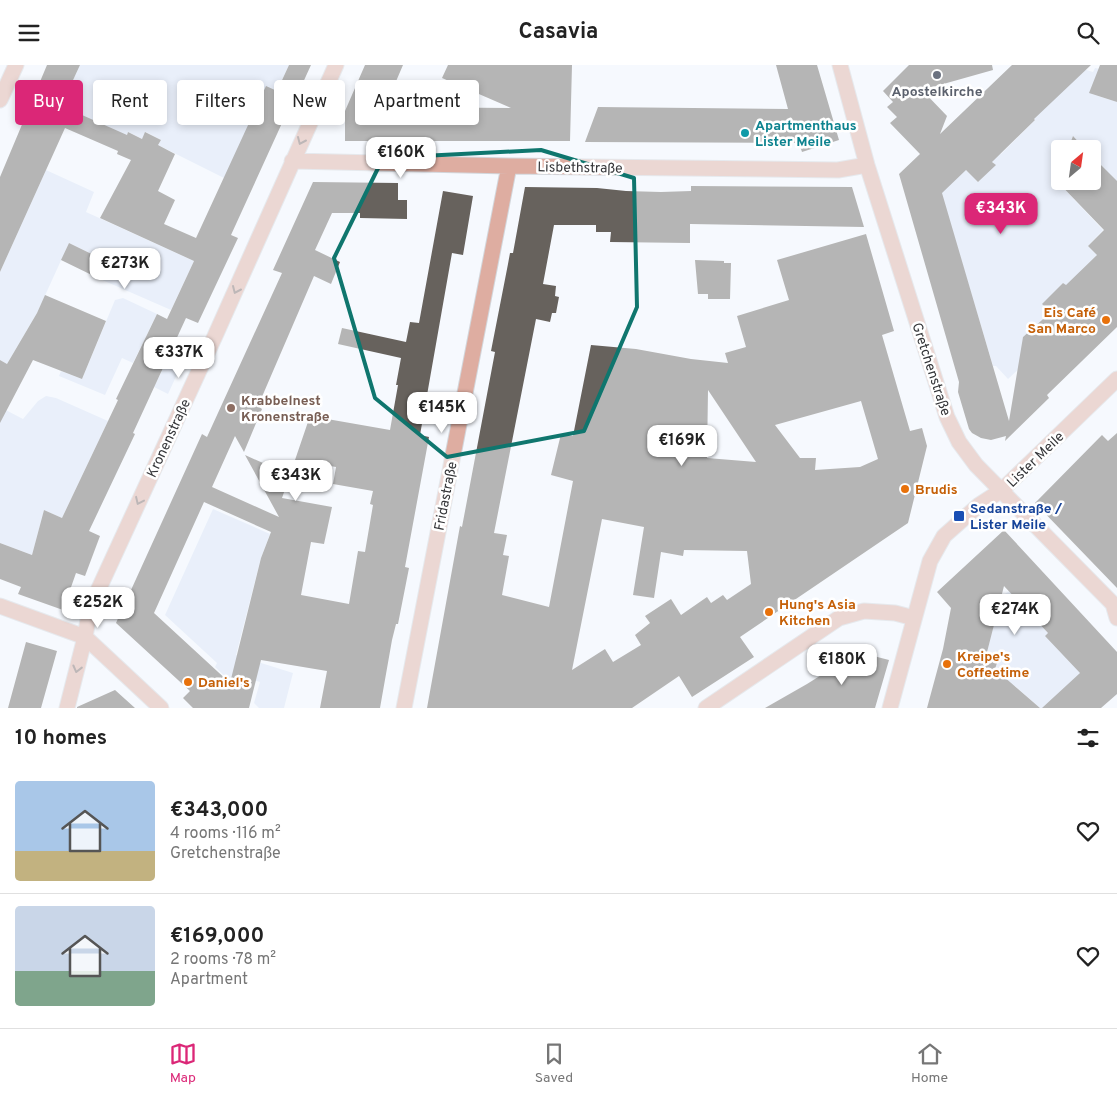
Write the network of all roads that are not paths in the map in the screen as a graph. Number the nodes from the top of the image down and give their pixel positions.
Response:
1 (16, 65) edge
2 (336, 65) edge
3 (840, 65) edge
4 (0, 100) edge
5 (292, 161) junction
6 (867, 165) junction
7 (509, 166) junction
8 (1117, 379) edge
9 (1002, 491) junction
10 (0, 606) edge
11 (914, 618) junction
12 (1117, 618) edge
13 (85, 637) junction
14 (67, 708) edge
15 (160, 708) edge
16 (404, 708) edge
17 (706, 708) edge
18 (890, 708) edge

1 - 4 street
2 -> 5 street, Kronenstraße
3 - 6 street, Gretchenstraße
5 - 7 street, Lisbethstraße
5 -> 13 street, Kronenstraße
6 - 7 street, Lisbethstraße
6 - 9 street, Gretchenstraße
7 - 16 street, Fridastraße
8 - 9 street, Lister Meile
9 - 11 street, Lister Meile
9 - 12 street, Gretchenstraße
10 - 13 street
11 - 17 street
11 - 18 street, Lister Meile
13 -> 14 street, Kronenstraße
13 - 15 street

